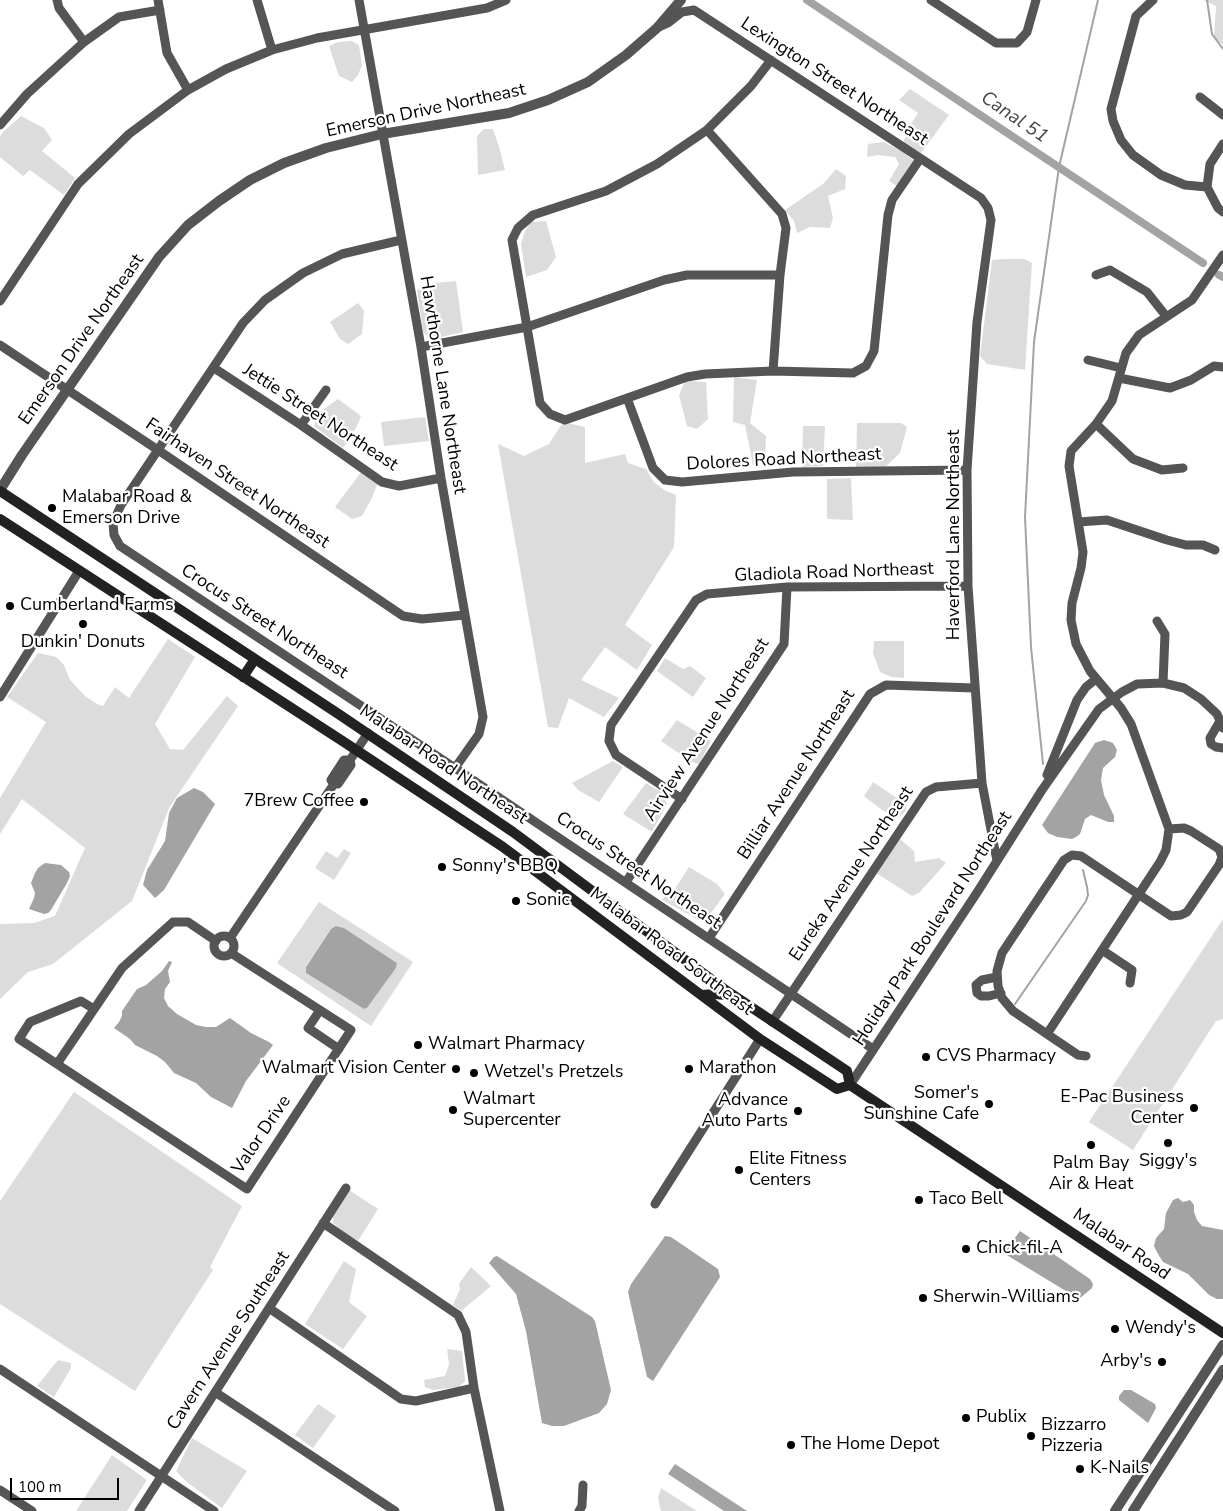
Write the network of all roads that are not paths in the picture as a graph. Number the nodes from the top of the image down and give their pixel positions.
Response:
1 (57, 0) edge
2 (158, 0) edge
3 (257, 0) edge
4 (359, 0) edge
5 (506, 0) edge
6 (681, 0) edge
7 (932, 0) edge
8 (1036, 0) edge
9 (1153, 0) edge
10 (160, 10) junction
11 (657, 28) junction
12 (364, 29) junction
13 (84, 42) junction
14 (272, 50) junction
15 (771, 60) junction
16 (188, 90) junction
17 (1200, 98) dead end
18 (1223, 115) edge
19 (0, 125) edge
20 (707, 130) junction
21 (382, 134) junction
22 (1223, 144) edge
23 (920, 159) junction
24 (1207, 187) junction
25 (988, 208) joint
26 (1223, 212) edge
27 (401, 240) junction
28 (1223, 255) edge
29 (780, 275) junction
30 (1096, 275) dead end
31 (0, 301) edge
32 (1166, 316) junction
33 (527, 327) junction
34 (0, 345) edge
35 (421, 347) junction
36 (1088, 360) dead end
37 (1223, 367) edge
38 (214, 368) junction
39 (1121, 368) junction
40 (773, 371) junction
41 (1119, 378) junction
42 (68, 390) junction
43 (326, 390) dead end
44 (627, 398) junction
45 (1096, 424) junction
46 (301, 425) junction
47 (158, 450) junction
48 (1183, 468) dead end
49 (967, 470) junction
50 (441, 478) junction
51 (0, 490) edge
52 (0, 519) edge
53 (1078, 522) junction
54 (1215, 550) dead end
55 (80, 571) junction
56 (968, 586) junction
57 (788, 587) junction
58 (465, 615) junction
59 (1157, 621) dead end
60 (255, 659) junction
61 (243, 677) junction
62 (1096, 679) junction
63 (1163, 683) junction
64 (974, 688) junction
65 (0, 697) edge
66 (1113, 698) junction
67 (1221, 725) edge
68 (368, 733) junction
69 (1223, 748) edge
70 (356, 750) junction
71 (455, 768) junction
72 (982, 783) junction
73 (1042, 790) junction
74 (682, 799) junction
75 (1169, 829) junction
76 (997, 861) junction
77 (626, 882) junction
78 (1138, 895) junction
79 (230, 938) junction
80 (709, 938) junction
81 (216, 940) junction
82 (1102, 950) junction
83 (231, 953) junction
84 (997, 977) junction
85 (1130, 983) dead end
86 (1000, 993) junction
87 (790, 994) junction
88 (701, 995) junction
89 (735, 996) junction
90 (94, 1009) junction
91 (320, 1010) junction
92 (772, 1022) junction
93 (1047, 1034) junction
94 (760, 1039) junction
95 (339, 1049) junction
96 (873, 1049) junction
97 (1086, 1056) dead end
98 (57, 1064) junction
99 (850, 1085) junction
100 (346, 1188) dead end
101 (655, 1204) dead end
102 (324, 1223) junction
103 (269, 1308) junction
104 (1223, 1333) edge
105 (1223, 1345) edge
106 (0, 1369) edge
107 (1223, 1370) edge
108 (474, 1388) junction
109 (215, 1392) junction
110 (1151, 1455) junction
111 (161, 1476) junction
112 (1136, 1478) junction
113 (583, 1485) dead end
114 (0, 1490) edge
115 (1145, 1491) junction
116 (1134, 1508) edge
117 (32, 1511) edge
118 (139, 1511) edge
119 (214, 1511) edge
120 (394, 1511) edge
121 (500, 1511) edge
122 (579, 1511) edge
123 (1115, 1511) edge

1 - 13 street
2 - 10 street
3 - 14 street
4 - 12 street, Hawthorne Lane Northeast
5 - 12 street
6 - 11 street, Emerson Drive Northeast
7 - 8 street
9 - 24 street
10 - 13 street
10 - 16 street
11 - 15 street, Lexington Street Northeast
11 - 21 street, Emerson Drive Northeast
12 - 14 street
12 - 21 street, Hawthorne Lane Northeast
13 - 19 street
14 - 16 street
15 - 20 street
15 - 23 street, Lexington Street Northeast
16 - 31 street
17 - 18 street
20 - 29 street
20 - 33 street
21 - 27 street, Hawthorne Lane Northeast
21 - 42 street, Emerson Drive Northeast
22 - 24 street
23 - 25 street, Lexington Street Northeast
23 - 40 street
24 - 26 street
25 - 49 street, Haverford Lane Northeast
27 - 35 street, Hawthorne Lane Northeast
27 - 38 street
28 - 32 street
29 - 33 street
29 - 40 street
30 - 32 street
32 - 39 street
33 - 35 street
33 - 44 street
34 - 42 street, Fairhaven Street Northeast
35 - 50 street, Hawthorne Lane Northeast
36 - 39 street
37 - 41 street
38 - 46 street, Jettie Street Northeast
38 - 47 street
39 - 41 street
40 - 44 street
41 - 45 street
42 - 47 street, Fairhaven Street Northeast
42 - 51 street, Emerson Drive Northeast
43 - 46 street
44 - 49 street, Dolores Road Northeast
45 - 48 street
45 - 53 street
46 - 50 street, Jettie Street Northeast
47 - 58 street, Fairhaven Street Northeast
47 - 71 street, Crocus Street Northeast
49 - 56 street, Haverford Lane Northeast
50 - 58 street, Hawthorne Lane Northeast
51 - 60 main road, Malabar Road Northeast
52 - 55 main road, Malabar Road Southeast
53 - 54 street
53 - 62 street
55 - 61 main road, Malabar Road Southeast
55 - 65 street
56 - 57 street, Gladiola Road Northeast
56 - 64 street, Haverford Lane Northeast
57 - 74 street, Airview Avenue Northeast
57 - 74 street, Gladiola Road Northeast
58 - 71 street, Hawthorne Lane Northeast
59 - 63 street
60 - 61 main road
60 - 68 main road, Malabar Road Northeast
61 - 70 main road, Malabar Road Southeast
62 - 66 street
62 - 73 street, Holiday Park Boulevard Northeast
63 - 66 street, Holiday Park Boulevard Northeast
63 - 67 street, Holiday Park Boulevard Northeast
64 - 72 street, Haverford Lane Northeast
64 - 80 street, Billiar Avenue Northeast
66 - 73 street, Holiday Park Boulevard Northeast
66 - 75 street
67 - 69 street
68 - 70 street
68 - 89 main road, Malabar Road Northeast
70 - 79 street
70 - 88 main road, Malabar Road Southeast
71 - 77 street, Crocus Street Northeast
72 - 76 street, Haverford Lane Northeast
72 - 87 street, Eureka Avenue Northeast
73 - 76 street, Holiday Park Boulevard Northeast
74 - 77 street, Airview Avenue Northeast
75 - 78 street
75 - 78 street
76 - 96 street, Holiday Park Boulevard Northeast
77 - 80 street, Crocus Street Northeast
78 - 82 street
78 - 84 street
79 - 81 street
79 - 83 street
80 - 87 street, Crocus Street Northeast
81 - 83 street, Valor Drive
81 - 90 street, Valor Drive
82 - 85 street
82 - 93 street
83 - 91 street, Valor Drive
84 - 86 street
84 - 86 street
86 - 93 street
87 - 92 street, Eureka Avenue Northeast
87 - 96 street, Crocus Street Northeast
88 - 89 main road
88 - 94 main road, Malabar Road Southeast
89 - 92 main road, Malabar Road Northeast
90 - 98 street, Valor Drive
90 - 98 street, Valor Drive
91 - 95 street
91 - 95 street, Valor Drive
92 - 99 main road, Malabar Road Northeast
93 - 97 street
94 - 99 main road, Malabar Road Southeast
94 - 101 street
95 - 98 street, Valor Drive
96 - 99 street, Holiday Park Boulevard Northeast
99 - 104 main road, Malabar Road
100 - 102 street, Cavern Avenue Southeast
102 - 103 street, Cavern Avenue Southeast
102 - 108 street
103 - 108 street
103 - 109 street, Cavern Avenue Southeast
105 - 110 street
106 - 111 street
107 - 115 street
108 - 121 street
109 - 111 street, Cavern Avenue Southeast
109 - 120 street
110 - 112 street
110 - 115 street
111 - 118 street, Cavern Avenue Southeast
111 - 119 street
112 - 116 street
112 - 123 street
113 - 122 street
114 - 117 street
115 - 116 street

